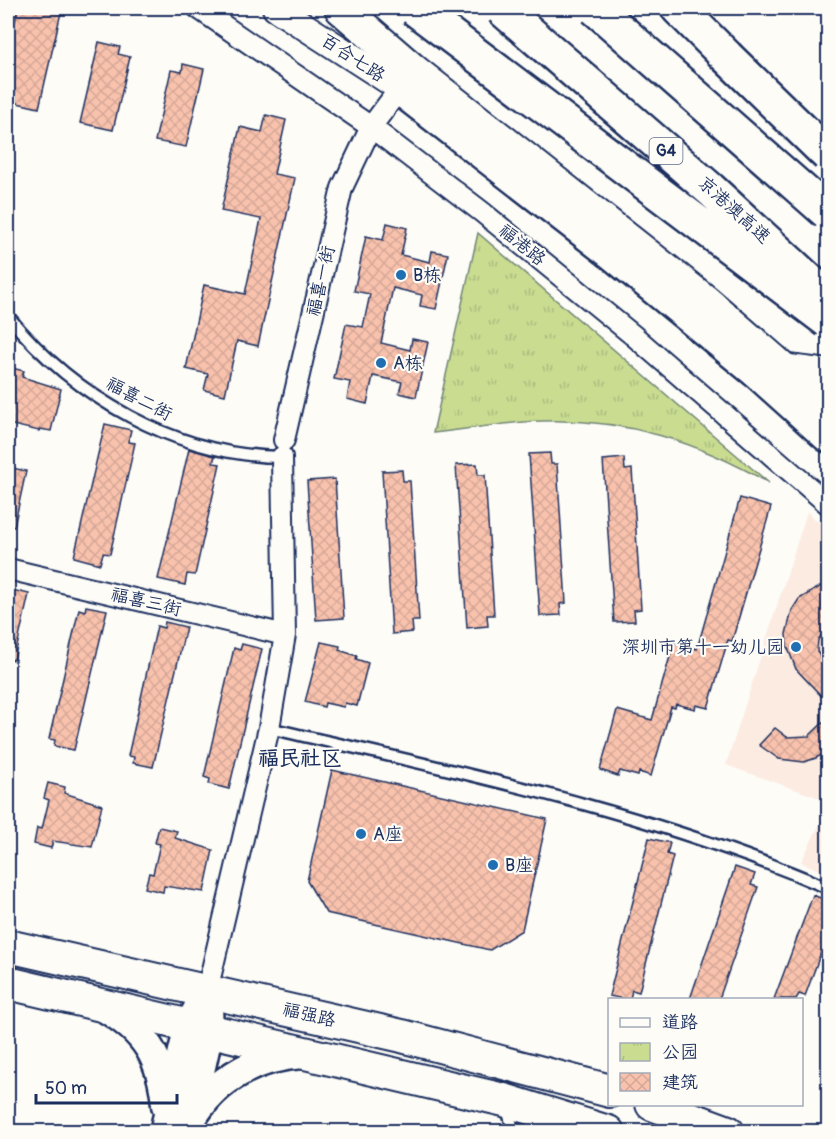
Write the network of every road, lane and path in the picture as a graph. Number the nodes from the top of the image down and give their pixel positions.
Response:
1 (198, 8) edge
2 (276, 8) edge
3 (341, 8) edge
4 (414, 8) edge
5 (501, 8) edge
6 (595, 8) edge
7 (678, 8) edge
8 (400, 88) junction
9 (371, 127) junction
10 (828, 155) edge
11 (828, 213) edge
12 (828, 298) edge
13 (8, 316) edge
14 (828, 321) edge
15 (782, 367) junction
16 (828, 373) edge
17 (828, 408) edge
18 (828, 435) edge
19 (283, 448) junction
20 (828, 504) edge
21 (8, 569) edge
22 (285, 634) junction
23 (269, 728) junction
24 (828, 888) edge
25 (8, 946) edge
26 (8, 982) edge
27 (207, 991) junction
28 (98, 1004) junction
29 (199, 1028) junction
30 (304, 1054) junction
31 (608, 1091) edge
32 (504, 1100) junction
33 (658, 1106) edge
34 (176, 1128) edge
35 (514, 1131) edge
36 (608, 1131) edge
37 (728, 1131) edge

1 - 9 street, 福港路
2 - 8 street, 百合七路
3 - 15 main road
4 - 14 highway, bridge
5 - 12 highway, 京港澳高速 / G4, bridge
6 - 11 highway, bridge
7 - 10 highway, bridge
8 - 9 street, 福喜一街
8 - 18 highway
9 - 19 street, 福喜一街
9 - 20 street, 福港路
13 - 19 lane, 福喜二街
15 - 16 street
15 - 17 main road
19 - 22 street, 福喜一街
21 - 22 street, 福喜三街
22 - 23 street, 福喜一街
23 - 24 lane
23 - 27 street, 福喜一街
25 - 27 main road, 福强路
26 - 28 main road
27 - 29 main road
27 - 31 main road, 福强路
28 - 29 main road
28 - 34 main road
29 - 30 main road
29 - 34 main road
30 - 32 main road
30 - 34 main road
32 - 35 lane
32 - 36 main road
33 - 37 main road

